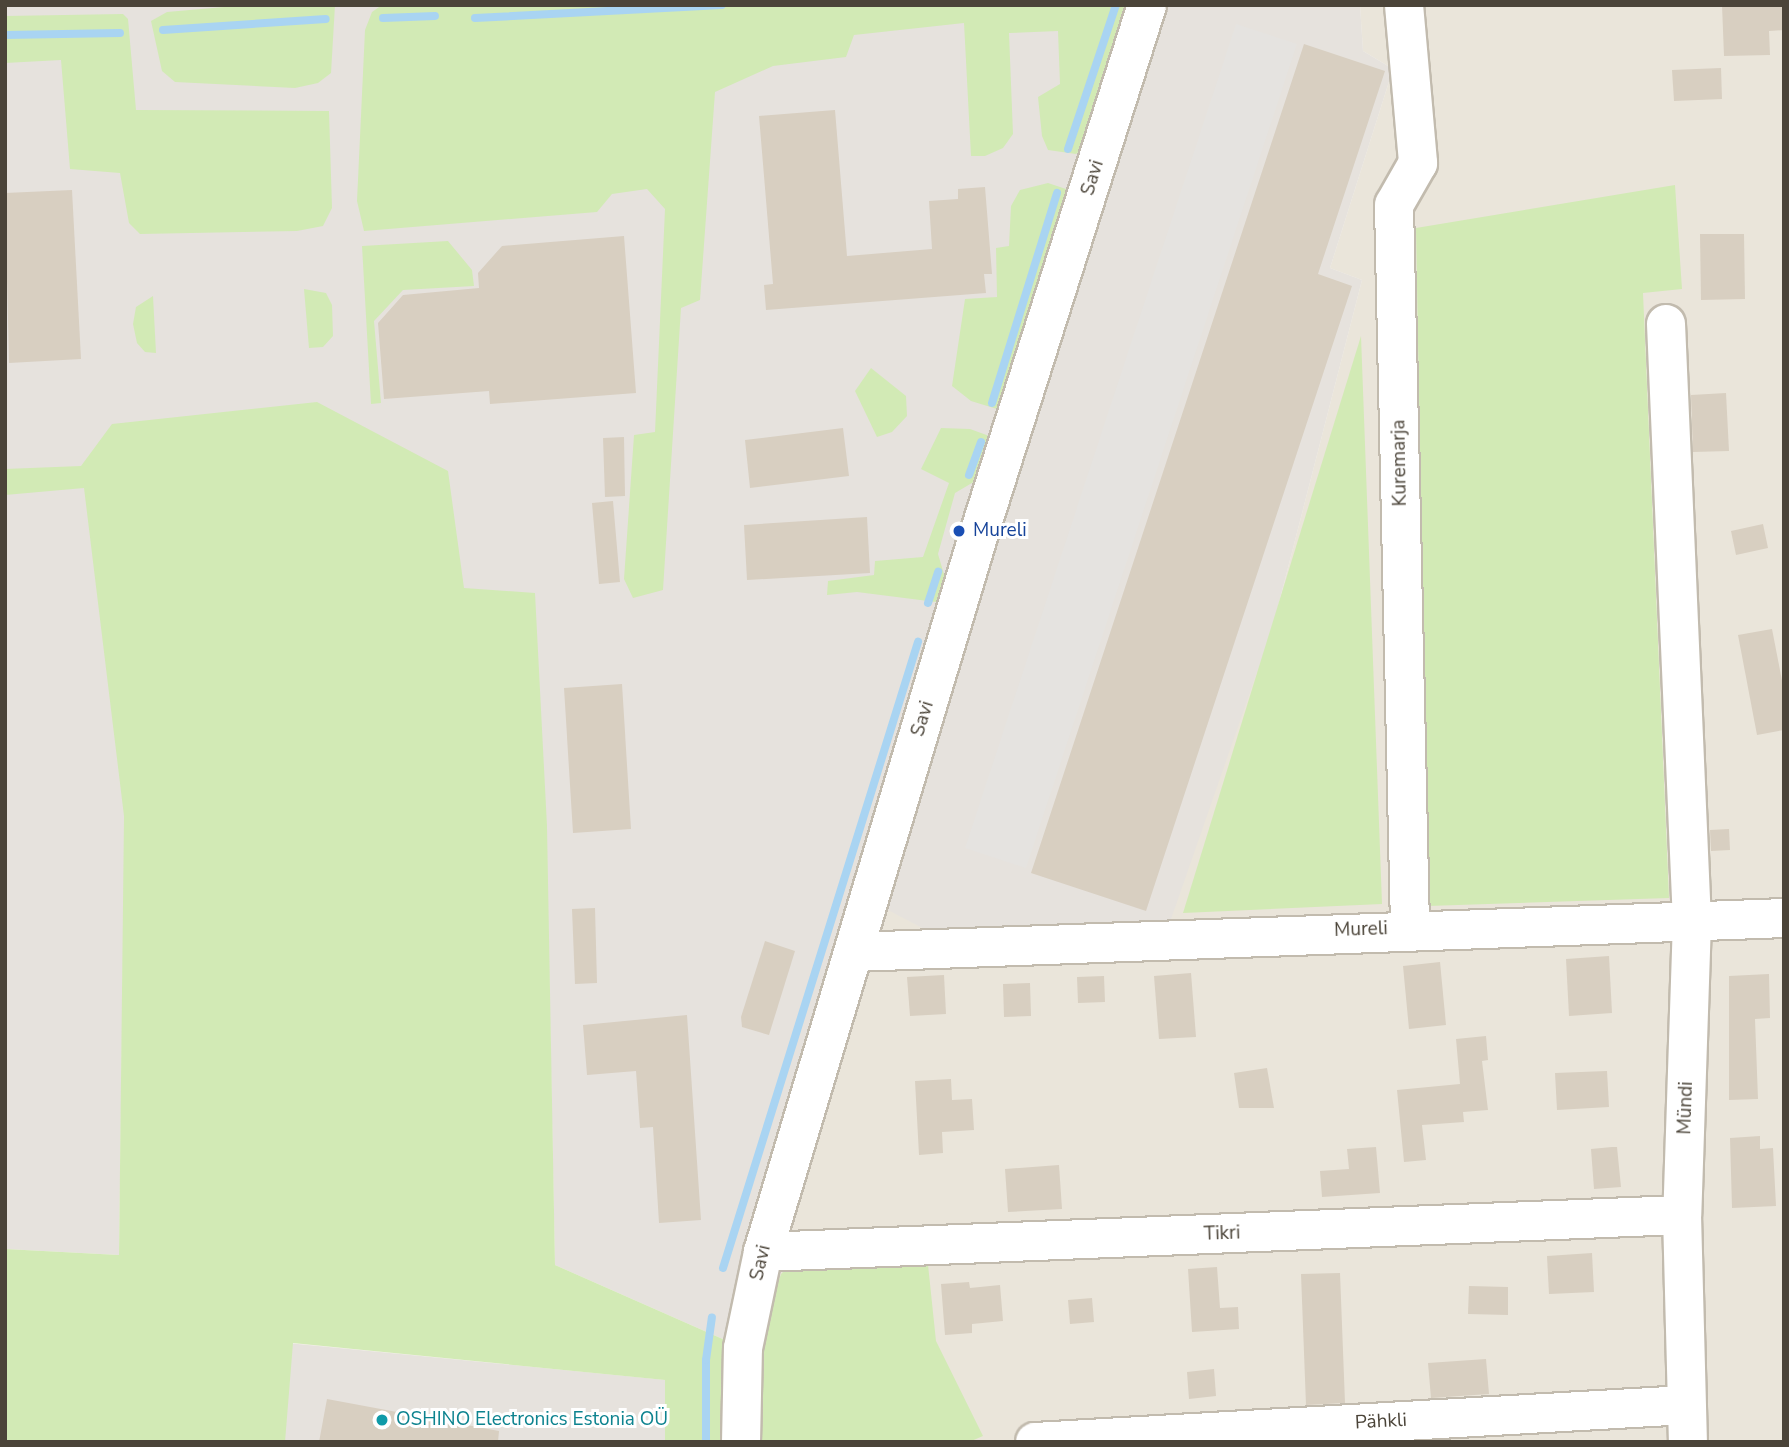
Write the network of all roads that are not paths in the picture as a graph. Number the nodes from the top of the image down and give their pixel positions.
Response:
1 (1147, 5) edge
2 (1404, 5) edge
3 (1666, 324) dead end
4 (1784, 918) edge
5 (1692, 921) junction
6 (1410, 929) junction
7 (854, 952) junction
8 (1682, 1215) junction
9 (763, 1252) junction
10 (1687, 1424) edge
11 (741, 1442) edge
12 (1035, 1442) edge

1 - 7 street, Savi
2 - 6 street, Kuremarja
3 - 5 street, Mündi
4 - 5 street, Mureli
5 - 6 street, Mureli
5 - 8 street, Mündi
6 - 7 street, Mureli
7 - 9 street, Savi
8 - 9 street, Tikri
8 - 10 street, Mündi
9 - 11 street, Savi
10 - 12 street, Pähkli

